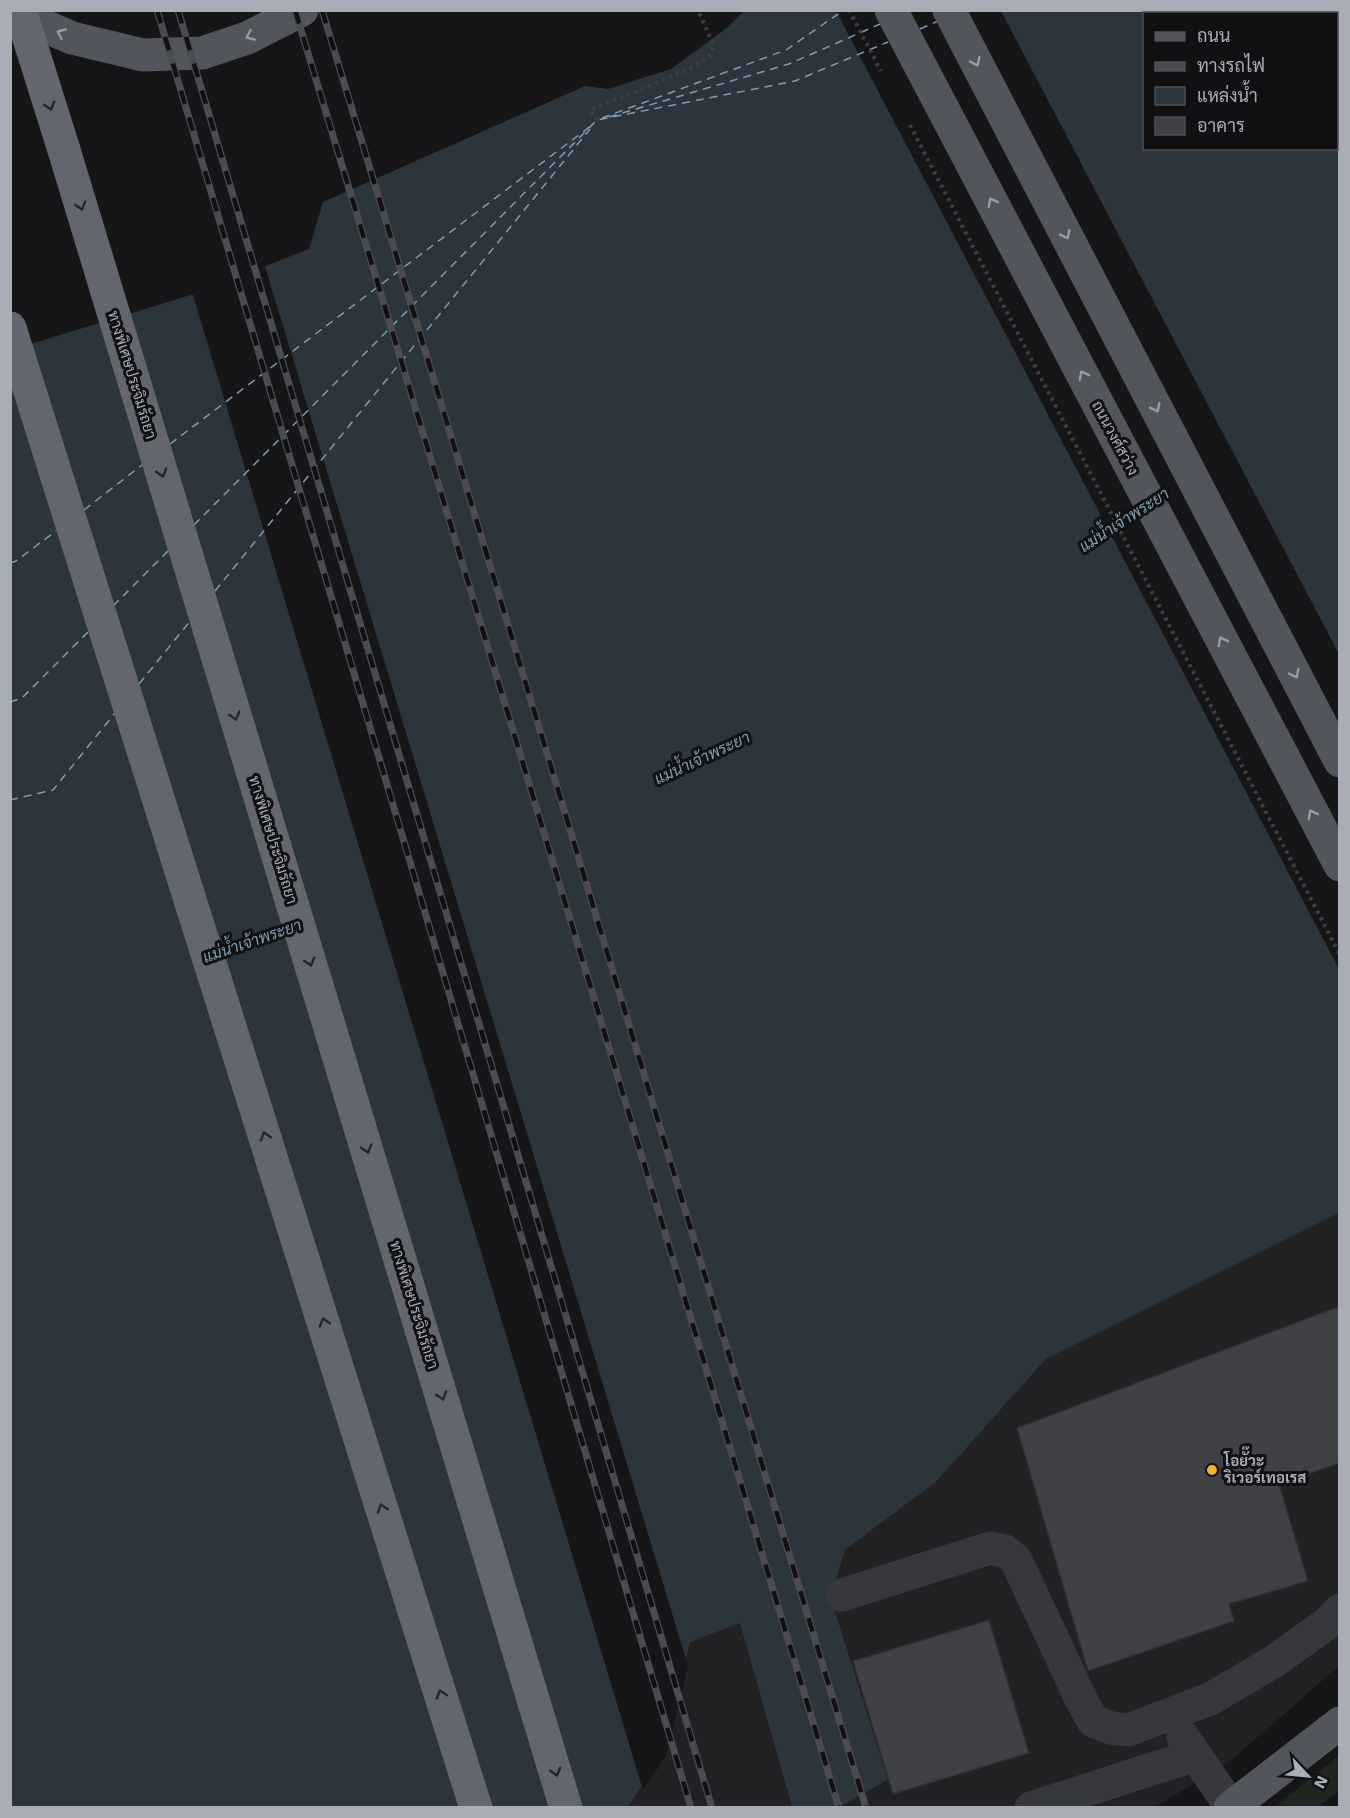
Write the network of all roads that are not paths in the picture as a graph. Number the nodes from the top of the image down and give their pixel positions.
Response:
1 (20, 10) edge
2 (302, 10) edge
3 (891, 10) edge
4 (949, 10) edge
5 (10, 11) edge
6 (10, 328) edge
7 (1340, 761) edge
8 (1340, 866) edge
9 (842, 1595) dead end
10 (1340, 1610) edge
11 (1168, 1714) junction
12 (1340, 1723) edge
13 (1195, 1755) junction
14 (1231, 1807) edge
15 (476, 1808) edge
16 (566, 1808) edge
17 (1031, 1808) edge

1 -> 16 highway, ทางพิเศษประจิมรัถยา, bridge
2 -> 5 main road
8 -> 3 main road, ถนนวงศ์สว่าง
4 -> 7 main road
15 -> 6 highway
9 - 11 lane
10 - 11 lane
11 - 13 lane
12 - 14 main road
13 - 14 lane
13 - 17 lane

